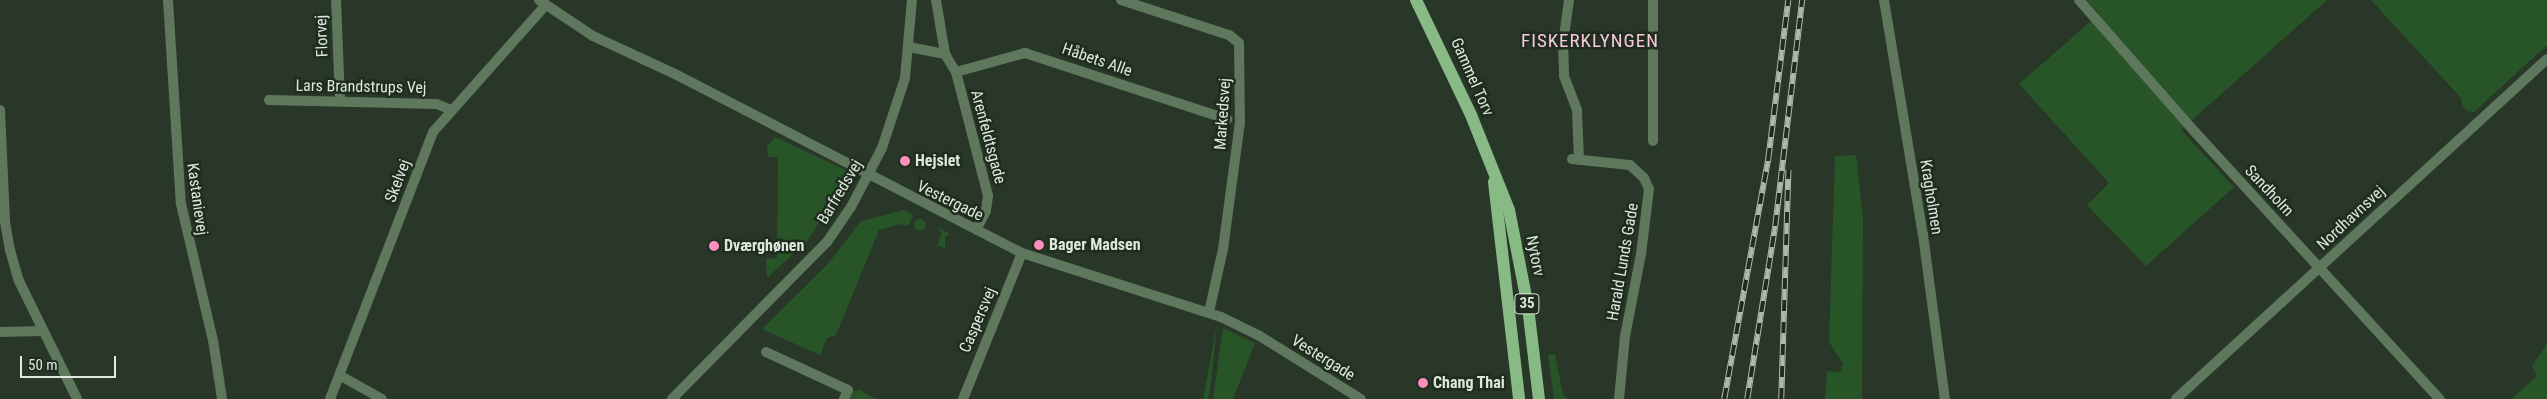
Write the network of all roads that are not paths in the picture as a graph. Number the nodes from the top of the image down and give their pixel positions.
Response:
1 (168, 0) edge
2 (336, 0) edge
3 (912, 0) edge
4 (936, 0) edge
5 (1120, 0) edge
6 (1416, 0) edge
7 (1569, 0) edge
8 (1653, 0) edge
9 (1884, 0) edge
10 (2079, 0) edge
11 (542, 3) edge
12 (909, 47) junction
13 (945, 54) junction
14 (2547, 60) edge
15 (956, 72) junction
16 (269, 100) dead end
17 (340, 102) junction
18 (0, 110) edge
19 (451, 110) junction
20 (1227, 119) dead end
21 (1653, 140) dead end
22 (1492, 169) junction
23 (870, 176) junction
24 (1509, 210) joint
25 (1496, 212) joint
26 (976, 230) junction
27 (1022, 253) junction
28 (2320, 267) junction
29 (1209, 312) junction
30 (43, 331) junction
31 (0, 332) edge
32 (766, 352) dead end
33 (341, 376) junction
34 (78, 399) edge
35 (222, 399) edge
36 (330, 399) edge
37 (382, 399) edge
38 (672, 399) edge
39 (844, 399) edge
40 (963, 399) edge
41 (1361, 399) edge
42 (1519, 399) edge
43 (1539, 399) edge
44 (1619, 399) edge
45 (1945, 399) edge
46 (2176, 399) edge
47 (2440, 399) edge

1 - 35 street, Kastanievej
2 - 17 street, Florvej
3 - 12 street, Barfredsvej
4 - 13 street, Arenfeldtsgade
5 - 29 street, Markedsvej
6 - 22 main road, Gammel Torv / 35
7 - 44 street, Harald Lunds Gade
8 - 21 street
9 - 45 street, Kragholmen
10 - 28 street, Sandholm
11 - 19 street, Skelvej
11 - 23 street, Vestergade
12 - 13 street
12 - 23 street, Barfredsvej
13 - 15 street, Arenfeldtsgade
14 - 28 street, Nordhavnsvej
15 - 20 street, Håbets Alle
15 - 26 street, Arenfeldtsgade
16 - 17 street, Lars Brandstrups Vej
17 - 19 street, Lars Brandstrups Vej
18 - 30 street
19 - 33 street, Skelvej
22 - 24 main road, Gammel Torv / 35
22 - 25 main road, Gammel Torv / 35
23 - 26 street, Vestergade
23 - 38 street, Barfredsvej
24 - 43 main road, Nytorv / 35
25 - 42 main road, Nytorv / 35
26 - 27 street, Vestergade
27 - 29 street, Vestergade
27 - 40 street, Caspersvej
28 - 46 street, Nordhavnsvej
28 - 47 street, Sandholm
29 - 41 street, Vestergade
30 - 31 street
30 - 34 street
32 - 39 street
33 - 36 street, Skelvej
33 - 37 street

